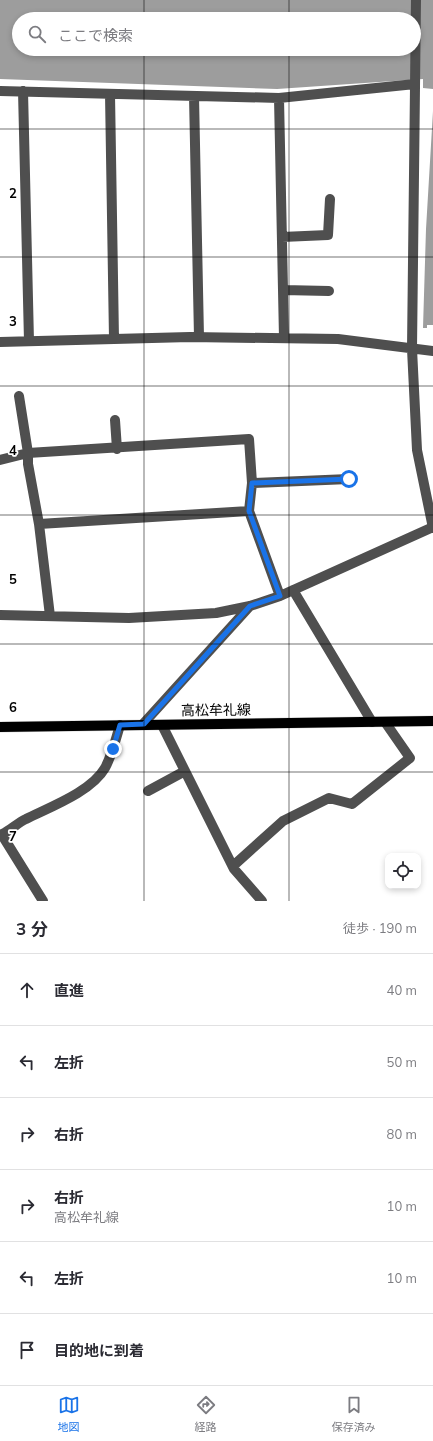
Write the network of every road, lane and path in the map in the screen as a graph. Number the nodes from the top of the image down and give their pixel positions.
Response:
1 (416, 0) edge
2 (416, 12) edge
3 (415, 56) edge
4 (415, 81) junction
5 (0, 90) edge
6 (23, 91) junction
7 (110, 94) junction
8 (194, 96) junction
9 (279, 98) junction
10 (330, 199) dead end
11 (282, 237) junction
12 (283, 290) junction
13 (329, 291) dead end
14 (199, 337) junction
15 (284, 338) junction
16 (114, 339) junction
17 (29, 341) junction
18 (0, 342) edge
19 (412, 349) junction
20 (433, 352) edge
21 (19, 396) dead end
22 (115, 420) dead end
23 (117, 449) junction
24 (28, 453) junction
25 (0, 460) edge
26 (349, 479) dead end
27 (252, 483) junction
28 (249, 511) junction
29 (39, 524) junction
30 (433, 527) edge
31 (293, 590) junction
32 (280, 596) junction
33 (250, 606) junction
34 (0, 614) edge
35 (50, 616) junction
36 (433, 721) edge
37 (372, 722) junction
38 (385, 722) junction
39 (144, 724) junction
40 (120, 725) junction
41 (162, 725) junction
42 (0, 727) edge
43 (185, 771) junction
44 (148, 791) dead end
45 (1, 835) edge
46 (233, 866) junction
47 (43, 901) edge
48 (262, 901) edge

1 - 2 street
3 - 4 street
4 - 9 street
4 - 19 street
5 - 6 street
6 - 7 street
6 - 17 street
7 - 8 street
7 - 16 street
8 - 9 street
8 - 14 street
9 - 11 street
10 - 11 street
11 - 12 street
12 - 13 street
12 - 15 street
14 - 15 street
14 - 16 street
15 - 19 street
16 - 17 street
17 - 18 street
19 - 20 street
19 - 30 street
21 - 24 street
22 - 23 street
23 - 24 street
23 - 27 street
24 - 25 street
24 - 29 street
26 - 27 street
27 - 28 street
28 - 29 street
28 - 32 street
29 - 35 street
30 - 31 street
31 - 32 street
31 - 37 street
32 - 33 street
33 - 35 street
33 - 39 street
34 - 35 street
36 - 38 main road, 高松牟礼線
37 - 38 main road, 高松牟礼線
37 - 41 main road, 高松牟礼線
38 - 46 street
39 - 40 main road, 高松牟礼線
39 - 41 main road, 高松牟礼線
40 - 42 main road, 高松牟礼線
40 - 45 street
41 - 43 street
43 - 44 street
43 - 46 street
45 - 47 street
46 - 48 street

